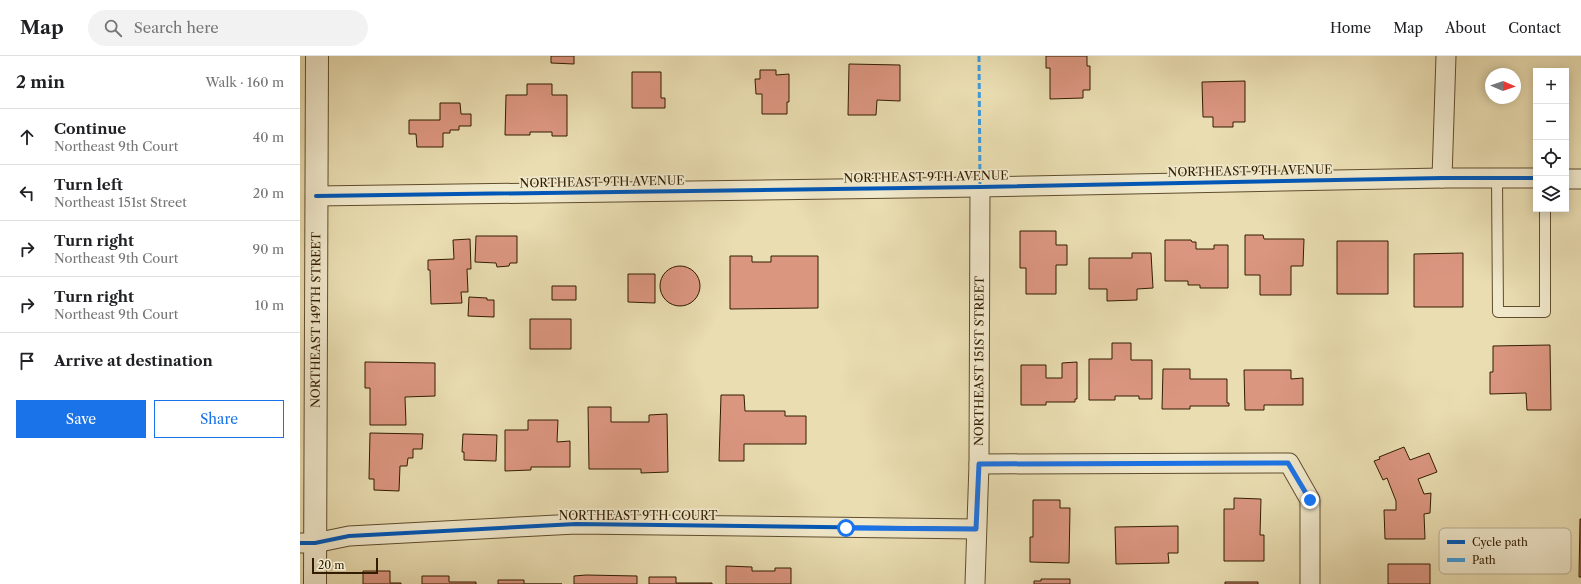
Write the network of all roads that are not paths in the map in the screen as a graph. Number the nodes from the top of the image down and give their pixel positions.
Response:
1 (317, 56) edge
2 (1446, 56) edge
3 (1442, 178) junction
4 (1497, 178) junction
5 (1533, 178) edge
6 (1569, 179) edge
7 (1581, 179) edge
8 (980, 187) junction
9 (316, 196) junction
10 (1545, 212) edge
11 (979, 464) junction
12 (976, 529) junction
13 (308, 543) edge
14 (315, 584) edge
15 (975, 584) edge
16 (1310, 584) edge

1 - 9 street, NORTHEAST 149TH STREET
2 - 3 street
3 - 4 street, NORTHEAST 9TH AVENUE
3 - 8 street, NORTHEAST 9TH AVENUE
4 - 5 street, NORTHEAST 9TH AVENUE
4 - 10 lane
6 - 7 street
8 - 9 street, NORTHEAST 9TH AVENUE
8 - 11 street, NORTHEAST 151ST STREET
9 - 13 street, NORTHEAST 149TH STREET
11 - 12 street, NORTHEAST 151ST STREET
11 - 16 street
12 - 13 street, NORTHEAST 9TH COURT
12 - 15 street, NORTHEAST 151ST STREET
13 - 14 street, NORTHEAST 149TH STREET

